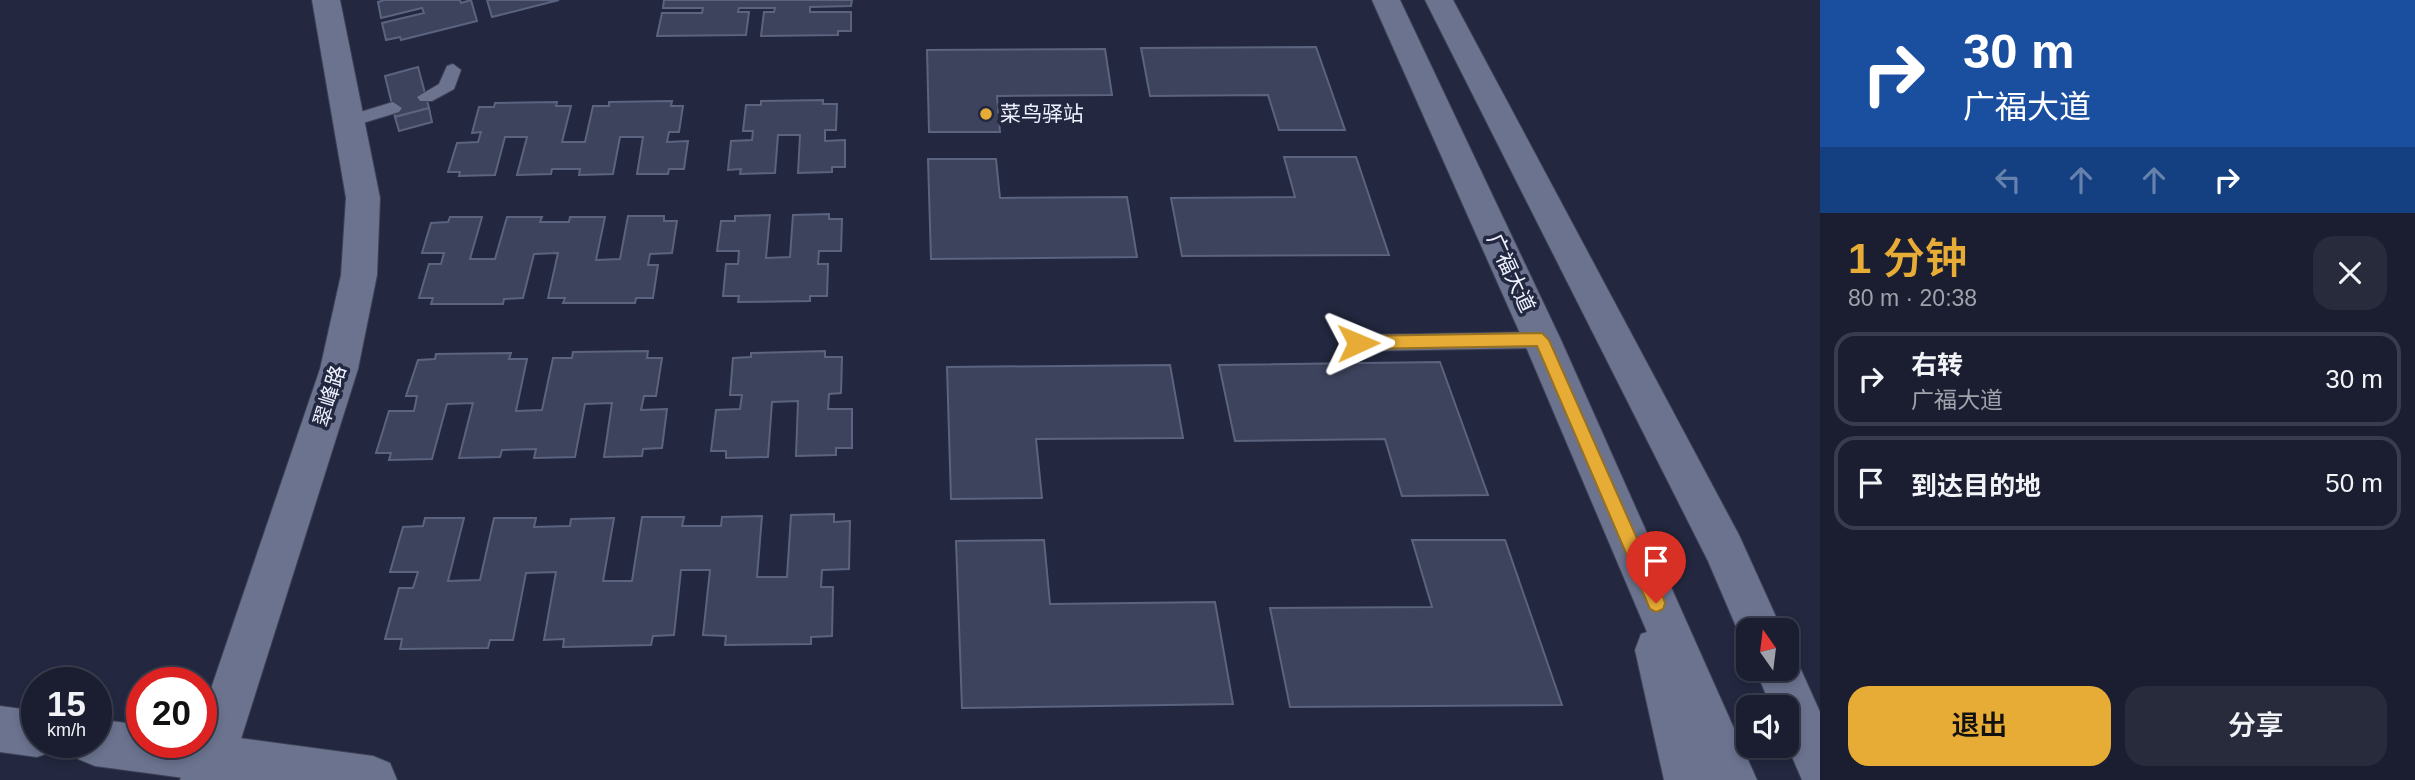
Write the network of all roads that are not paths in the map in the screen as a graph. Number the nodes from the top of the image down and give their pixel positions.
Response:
1 (326, 0) edge
2 (1386, 0) edge
3 (1439, 0) edge
4 (453, 70) dead end
5 (426, 97) dead end
6 (393, 107) dead end
7 (350, 121) junction
8 (1542, 340) junction
9 (1358, 343) dead end
10 (1724, 549) junction
11 (1634, 552) junction
12 (1754, 618) edge
13 (1767, 618) edge
14 (1799, 671) edge
15 (1783, 681) edge
16 (1820, 705) edge
17 (0, 729) edge
18 (21, 732) edge
19 (112, 746) edge
20 (1820, 767) edge
21 (208, 769) edge
22 (373, 780) edge
23 (1688, 780) edge
24 (1733, 780) edge

1 - 7 main road, 翠峰路
2 - 8 main road, 广福大道
3 - 10 main road
4 - 5 lane
6 - 7 lane
7 - 21 main road, 翠峰路
8 - 9 lane
8 - 11 main road, 广福大道
10 - 12 main road
10 - 13 main road
11 - 23 main road
11 - 24 main road, 广福大道
14 - 16 main road
15 - 20 main road
17 - 18 main road
19 - 21 main road
21 - 22 main road

